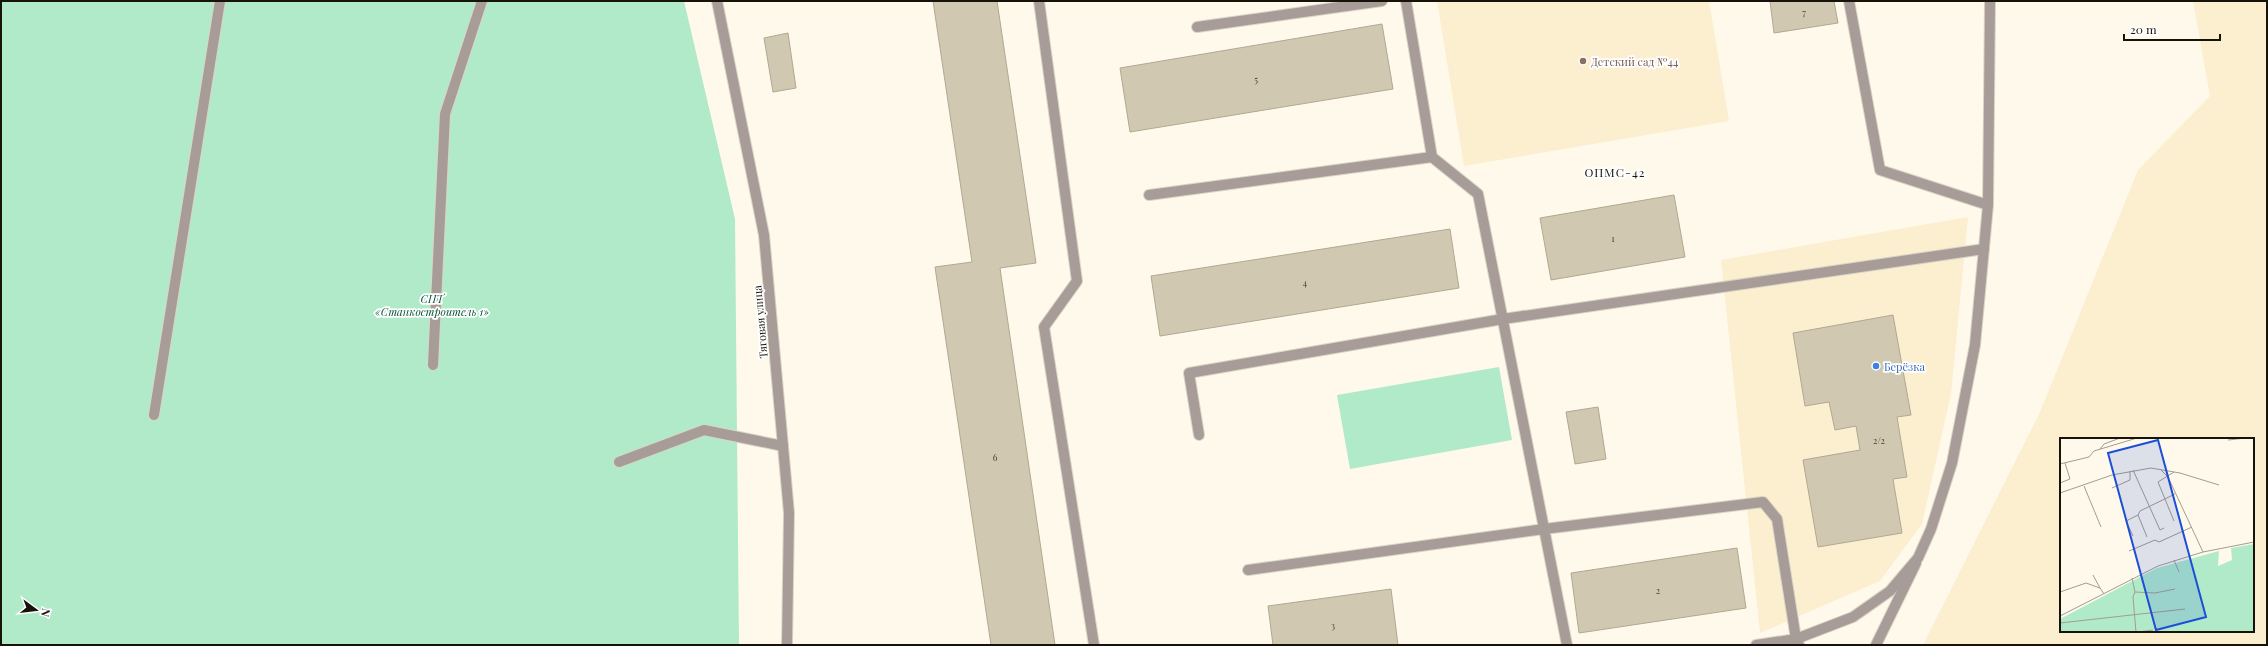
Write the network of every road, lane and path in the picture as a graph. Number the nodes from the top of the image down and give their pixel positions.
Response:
1 (220, 1) edge
2 (482, 1) edge
3 (717, 1) edge
4 (1039, 1) edge
5 (1382, 1) edge
6 (1406, 1) edge
7 (1849, 1) edge
8 (1990, 1) edge
9 (1197, 27) dead end
10 (1432, 157) junction
11 (1149, 195) dead end
12 (1988, 205) junction
13 (1984, 249) junction
14 (1503, 319) junction
15 (432, 365) dead end
16 (154, 415) dead end
17 (1199, 435) dead end
18 (783, 446) junction
19 (619, 462) dead end
20 (1544, 529) junction
21 (1918, 558) junction
22 (1248, 570) dead end
23 (1797, 642) edge
24 (787, 645) edge
25 (1094, 645) edge
26 (1567, 645) edge
27 (1756, 645) edge
28 (1876, 645) edge

1 - 16 street
2 - 15 street
3 - 18 street, Тяговая улица
4 - 25 street
5 - 9 street
6 - 10 street
7 - 12 street
8 - 12 street
10 - 11 street
10 - 14 street
12 - 13 street
13 - 14 street
13 - 21 street
14 - 17 street
14 - 20 street
18 - 19 street
18 - 24 street, Тяговая улица
20 - 22 street
20 - 23 street
20 - 26 street
21 - 23 street
21 - 28 street
23 - 27 street

